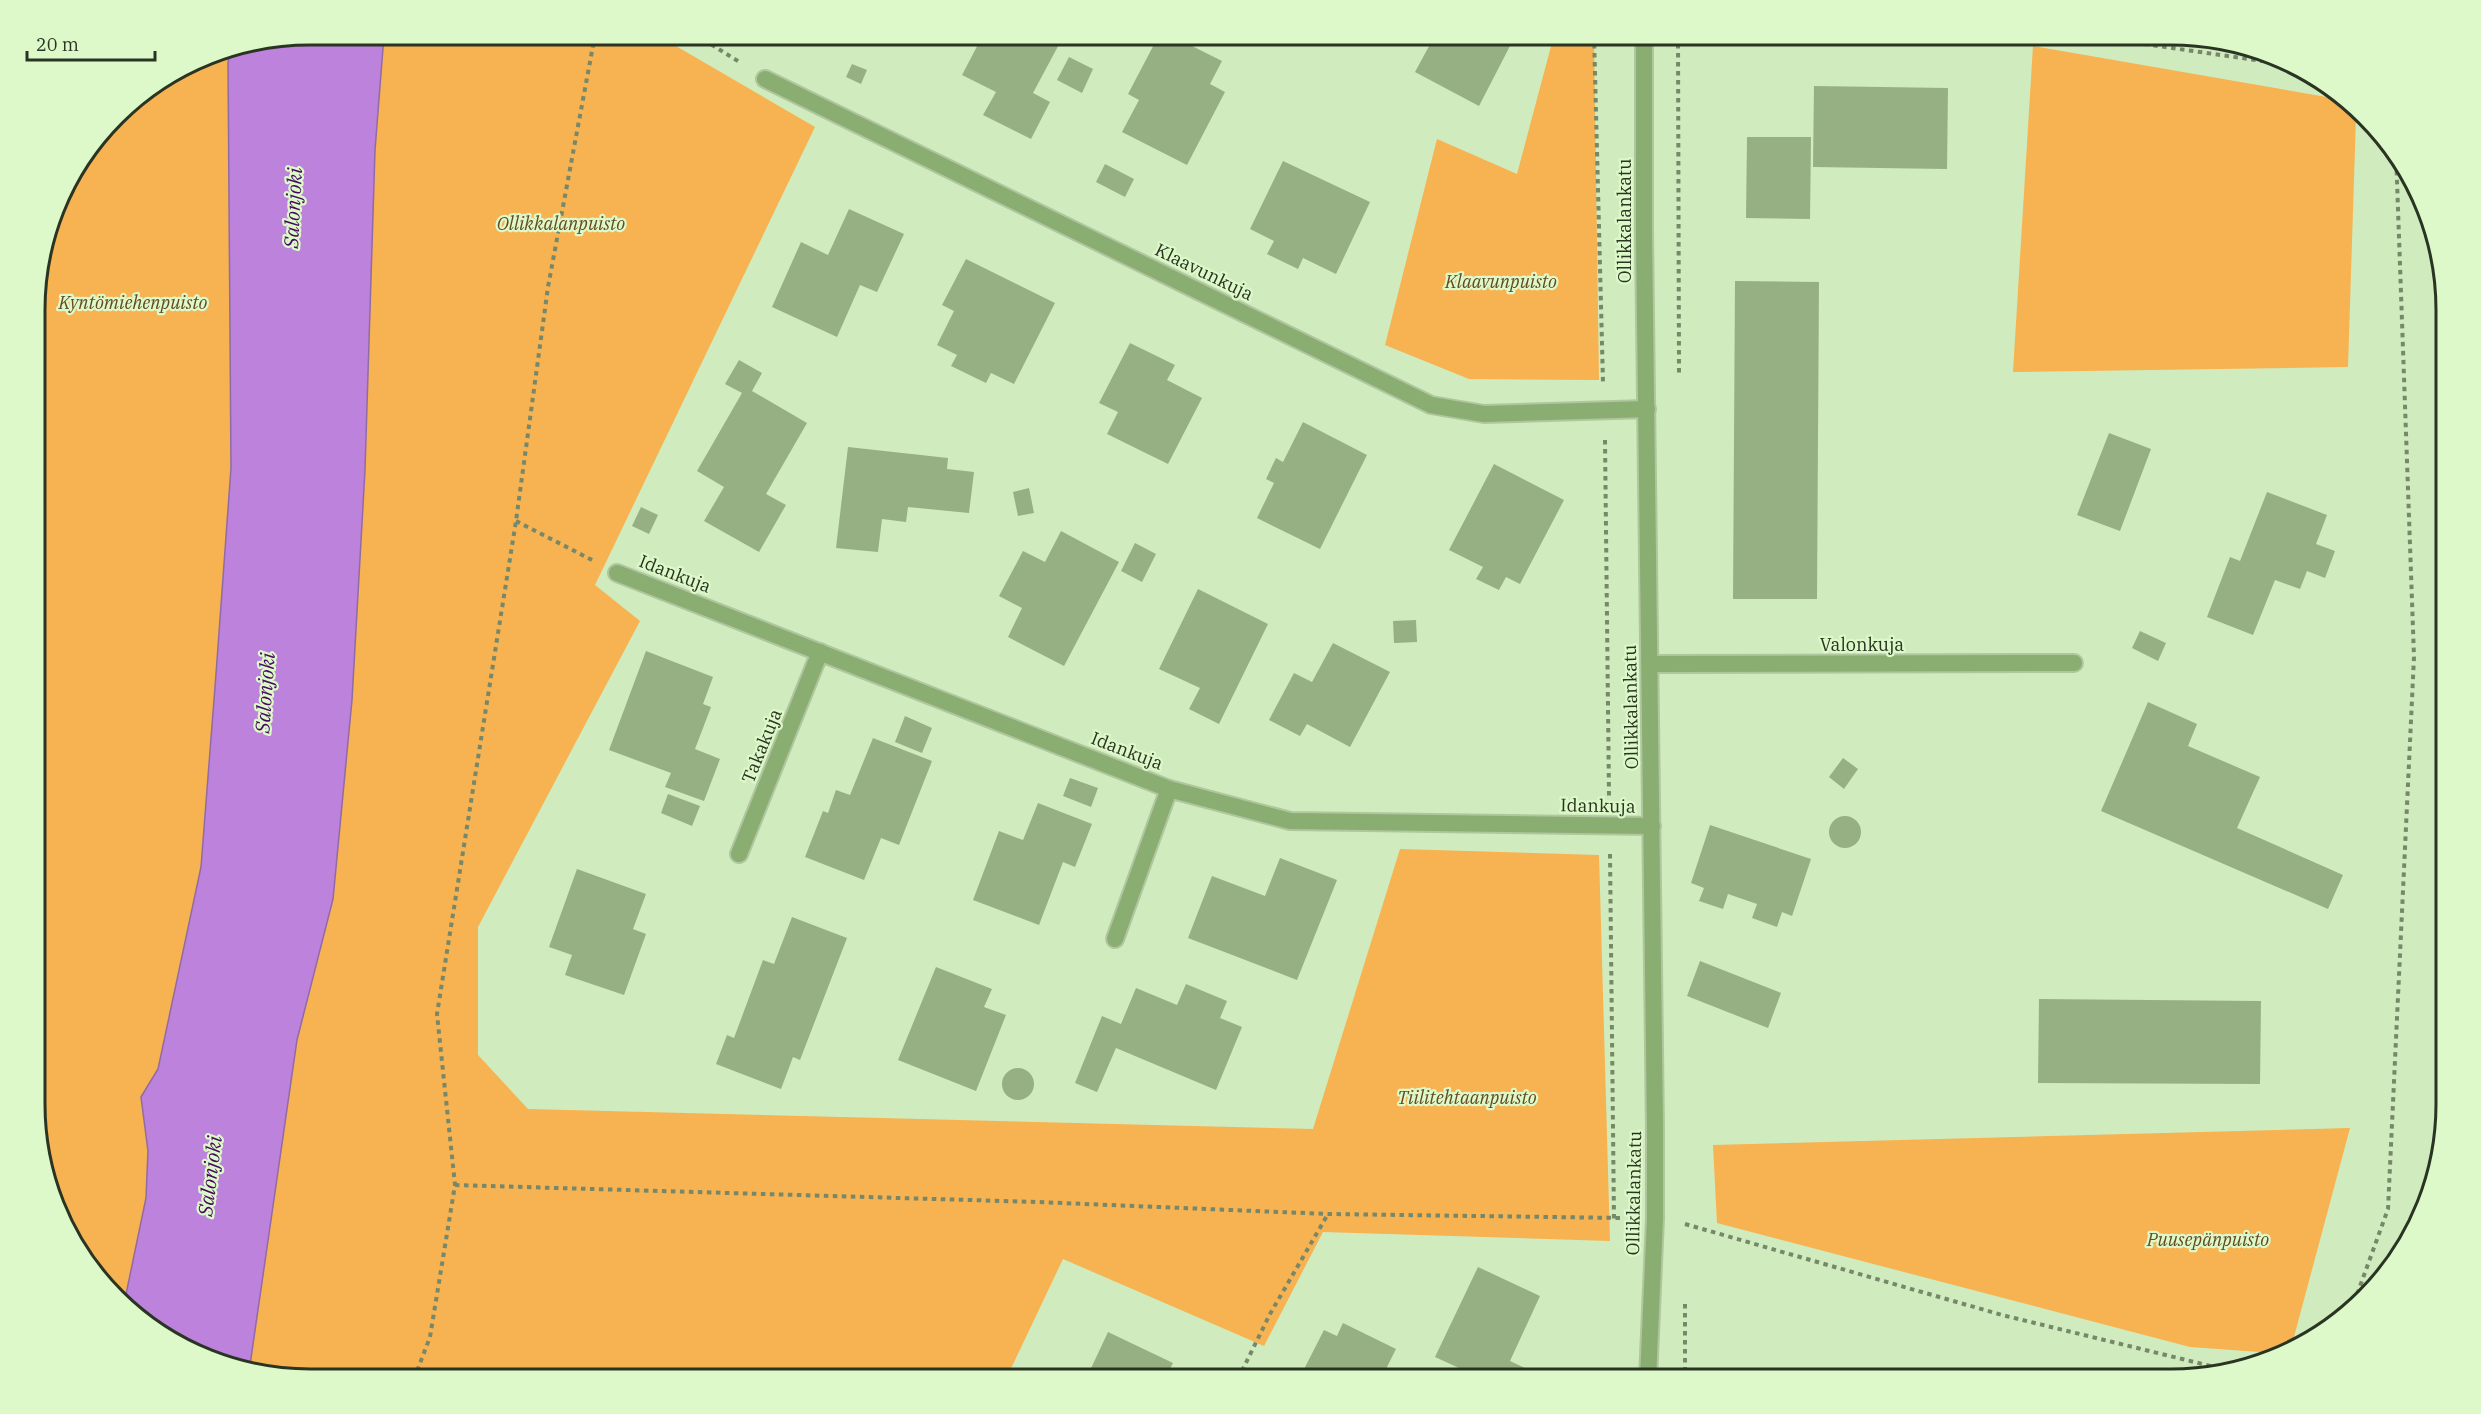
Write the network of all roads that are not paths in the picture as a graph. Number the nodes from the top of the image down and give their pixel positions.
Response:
1 (1644, 45) edge
2 (765, 79) road end
3 (1647, 409) junction
4 (617, 573) road end
5 (820, 652) junction
6 (2074, 663) dead end
7 (1650, 664) junction
8 (1169, 789) junction
9 (1652, 826) junction
10 (739, 854) dead end
11 (1115, 939) dead end
12 (1648, 1369) edge

1 - 3 street, Ollikkalankatu
2 - 3 street, Klaavunkuja
3 - 7 street, Ollikkalankatu
4 - 5 street, Idankuja
5 - 8 street, Idankuja
5 - 10 street, Takakuja
6 - 7 street, Valonkuja
7 - 9 street, Ollikkalankatu
8 - 9 street, Idankuja
8 - 11 street
9 - 12 street, Ollikkalankatu

